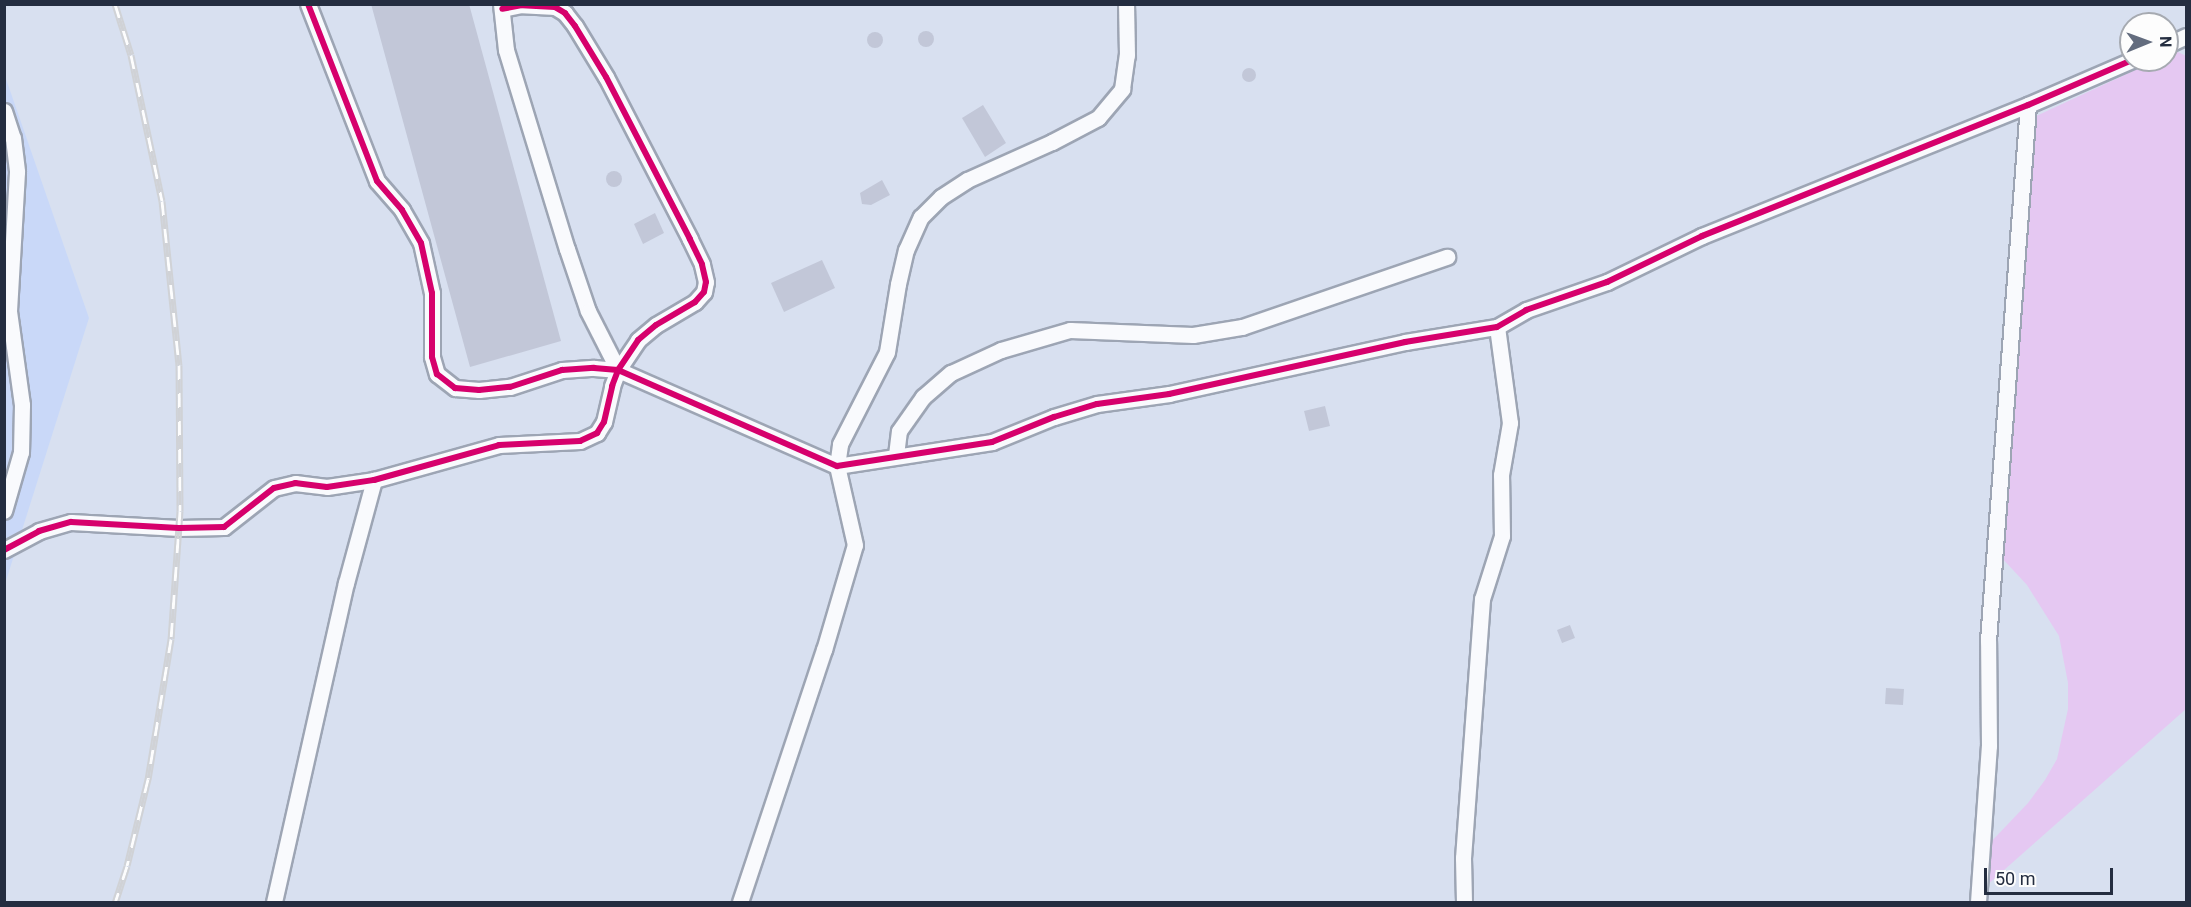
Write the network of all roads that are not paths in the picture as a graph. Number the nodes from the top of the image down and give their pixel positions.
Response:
1 (308, 4) edge
2 (1126, 4) edge
3 (502, 7) edge
4 (2119, 66) edge
5 (2028, 105) junction
6 (4, 111) edge
7 (1447, 257) dead end
8 (1497, 327) junction
9 (618, 370) junction
10 (896, 455) junction
11 (837, 466) junction
12 (374, 480) junction
13 (4, 511) edge
14 (4, 550) edge
15 (274, 903) edge
16 (740, 903) edge
17 (1464, 903) edge
18 (1978, 903) edge

1 - 9 street
2 - 11 street
3 - 9 street
3 - 9 street
4 - 5 street
5 - 8 street
5 - 18 street
6 - 13 street
7 - 10 street
8 - 10 street
8 - 17 street
9 - 11 street
9 - 12 street
10 - 11 street
11 - 16 street
12 - 14 street
12 - 15 street

